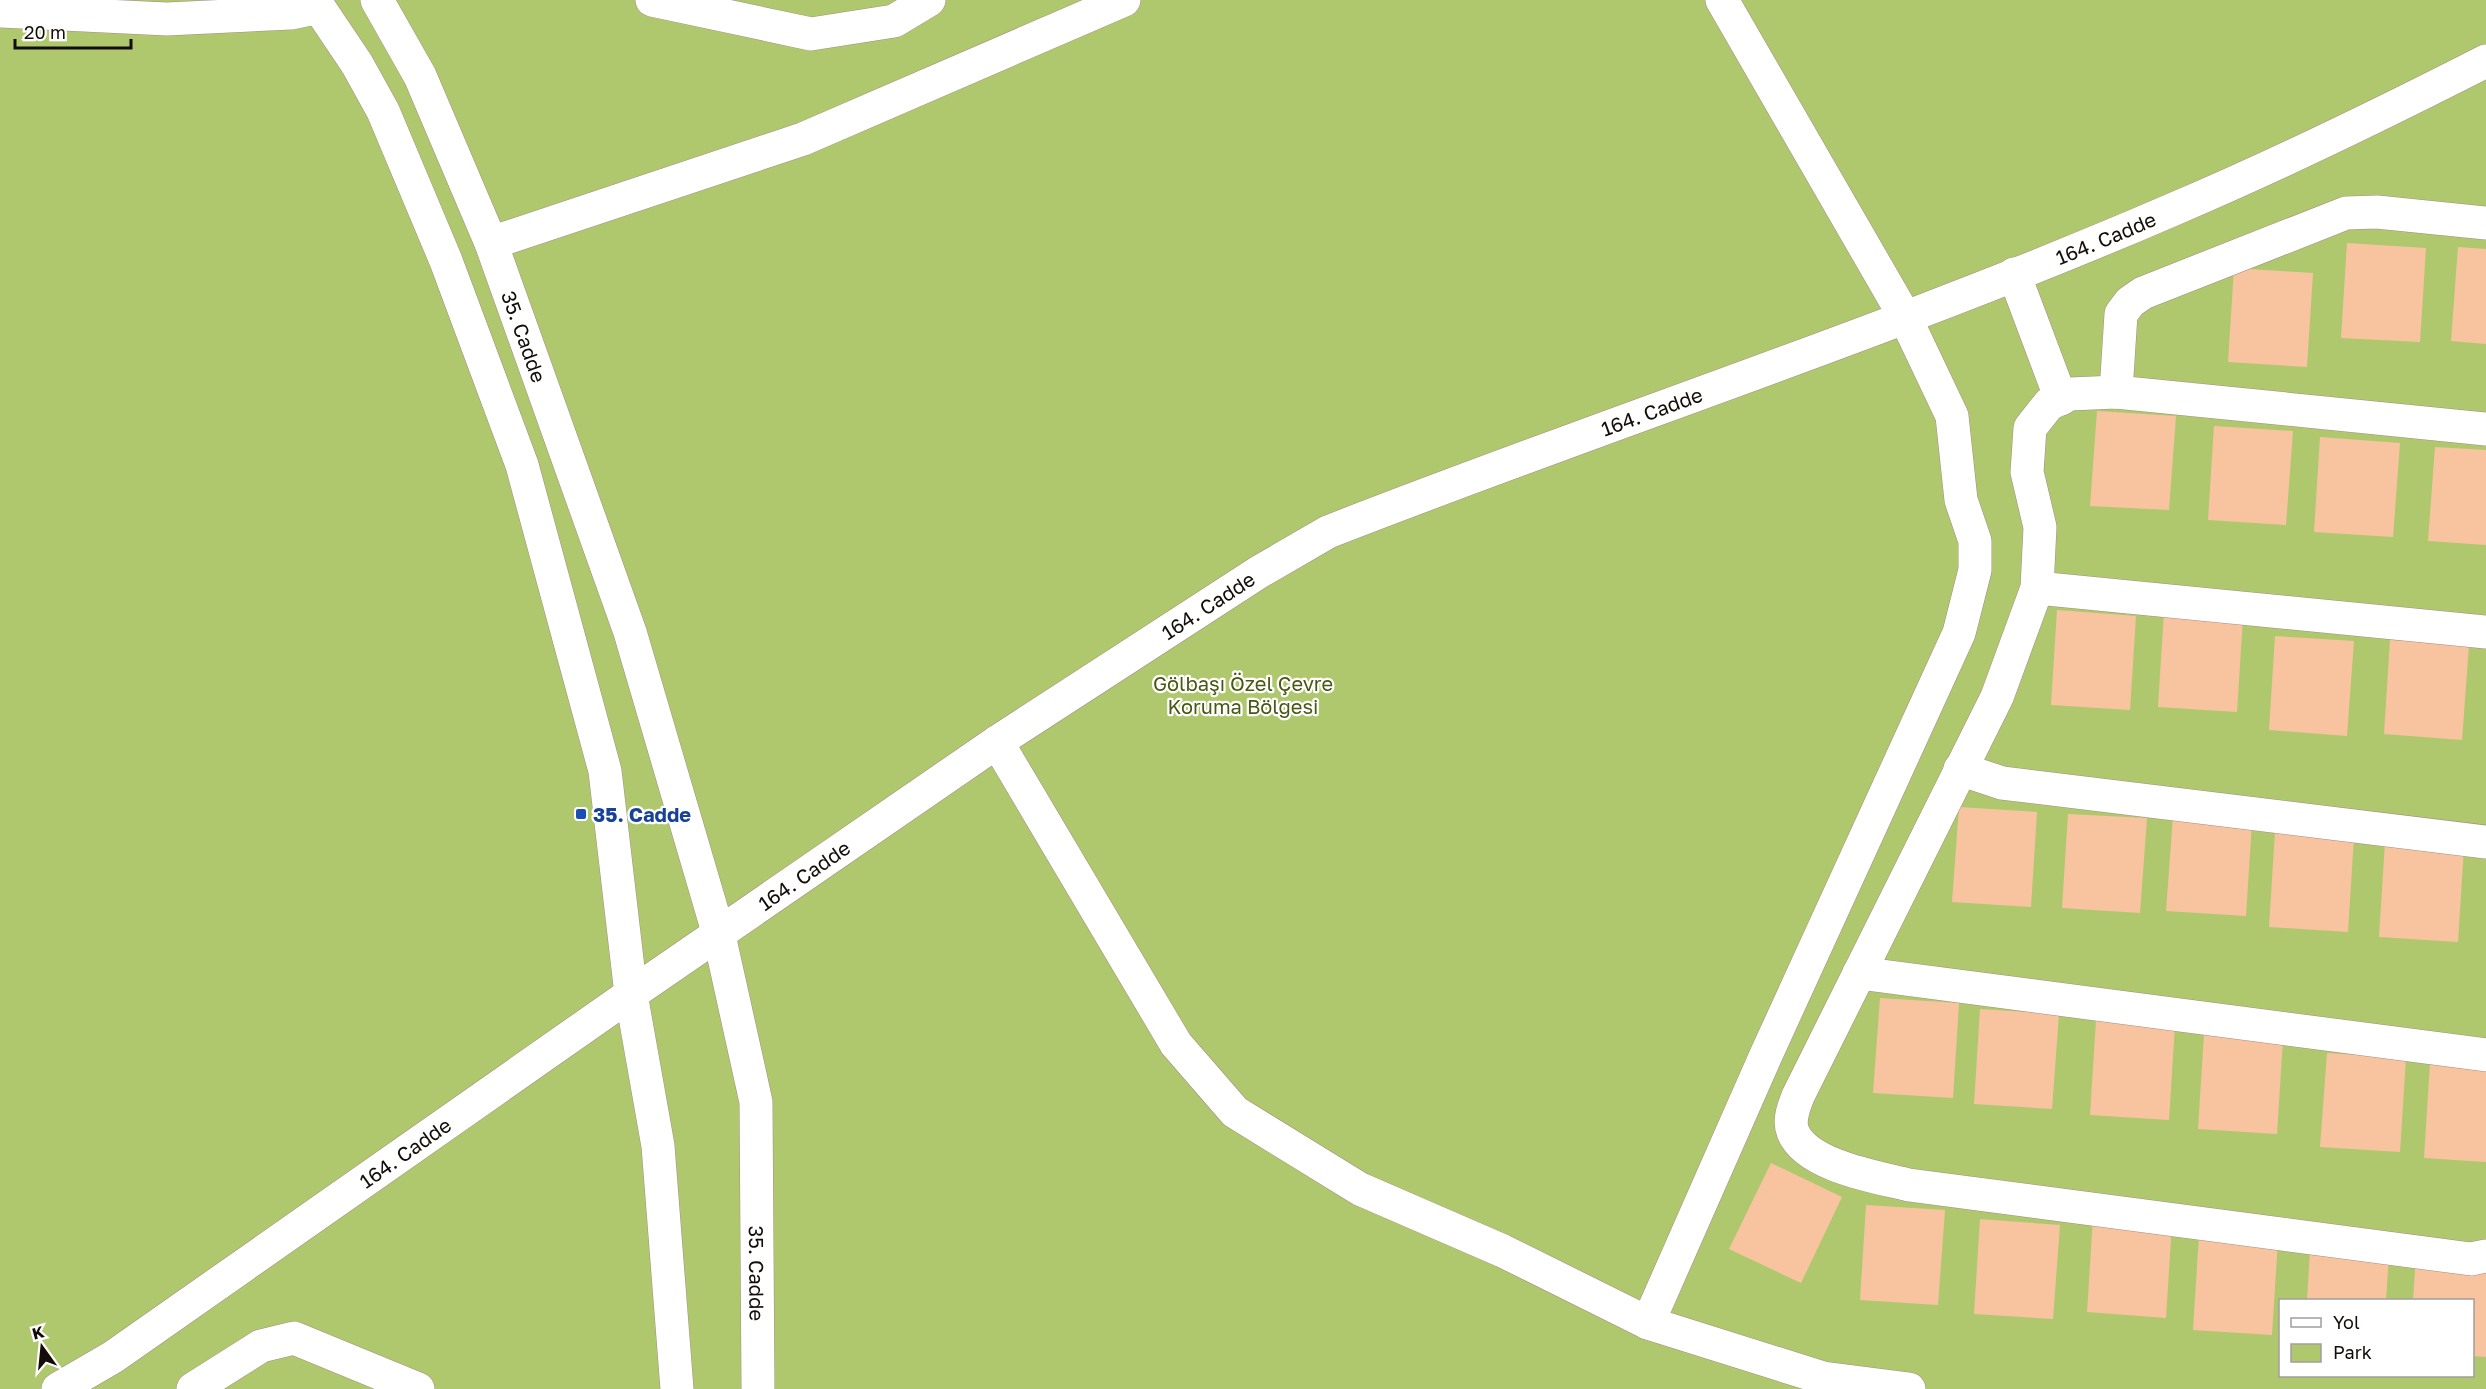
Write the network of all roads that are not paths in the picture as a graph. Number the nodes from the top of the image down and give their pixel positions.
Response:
1 (377, 0) edge
2 (652, 0) edge
3 (929, 0) edge
4 (1124, 0) edge
5 (1722, 0) edge
6 (316, 3) edge
7 (52, 7) edge
8 (0, 11) edge
9 (2486, 61) edge
10 (2486, 223) edge
11 (491, 243) junction
12 (2014, 274) junction
13 (1905, 317) junction
14 (2116, 392) junction
15 (2061, 399) junction
16 (2486, 429) edge
17 (2037, 588) junction
18 (2486, 632) edge
19 (998, 742) junction
20 (1960, 769) junction
21 (2486, 842) edge
22 (719, 935) junction
23 (1859, 973) junction
24 (631, 993) junction
25 (2486, 1055) edge
26 (2486, 1256) edge
27 (1648, 1323) junction
28 (58, 1389) edge
29 (193, 1389) edge
30 (418, 1389) edge
31 (677, 1389) edge
32 (758, 1389) edge
33 (1910, 1389) edge

1 - 11 street, 35. Cadde
2 - 3 street
4 - 11 street
5 - 13 street
6 - 7 street
6 - 24 street
7 - 8 street
9 - 12 street, 164. Cadde
10 - 14 street
11 - 22 street, 35. Cadde
12 - 13 street, 164. Cadde
12 - 15 street
13 - 19 street, 164. Cadde
13 - 27 street
14 - 15 street
14 - 16 street
15 - 17 street
17 - 18 street
17 - 20 street
19 - 22 street, 164. Cadde
19 - 27 street
20 - 21 street
20 - 23 street
22 - 24 street, 164. Cadde
22 - 32 street, 35. Cadde
23 - 25 street
23 - 26 street
24 - 28 street, 164. Cadde
24 - 31 street
27 - 33 street
29 - 30 street

